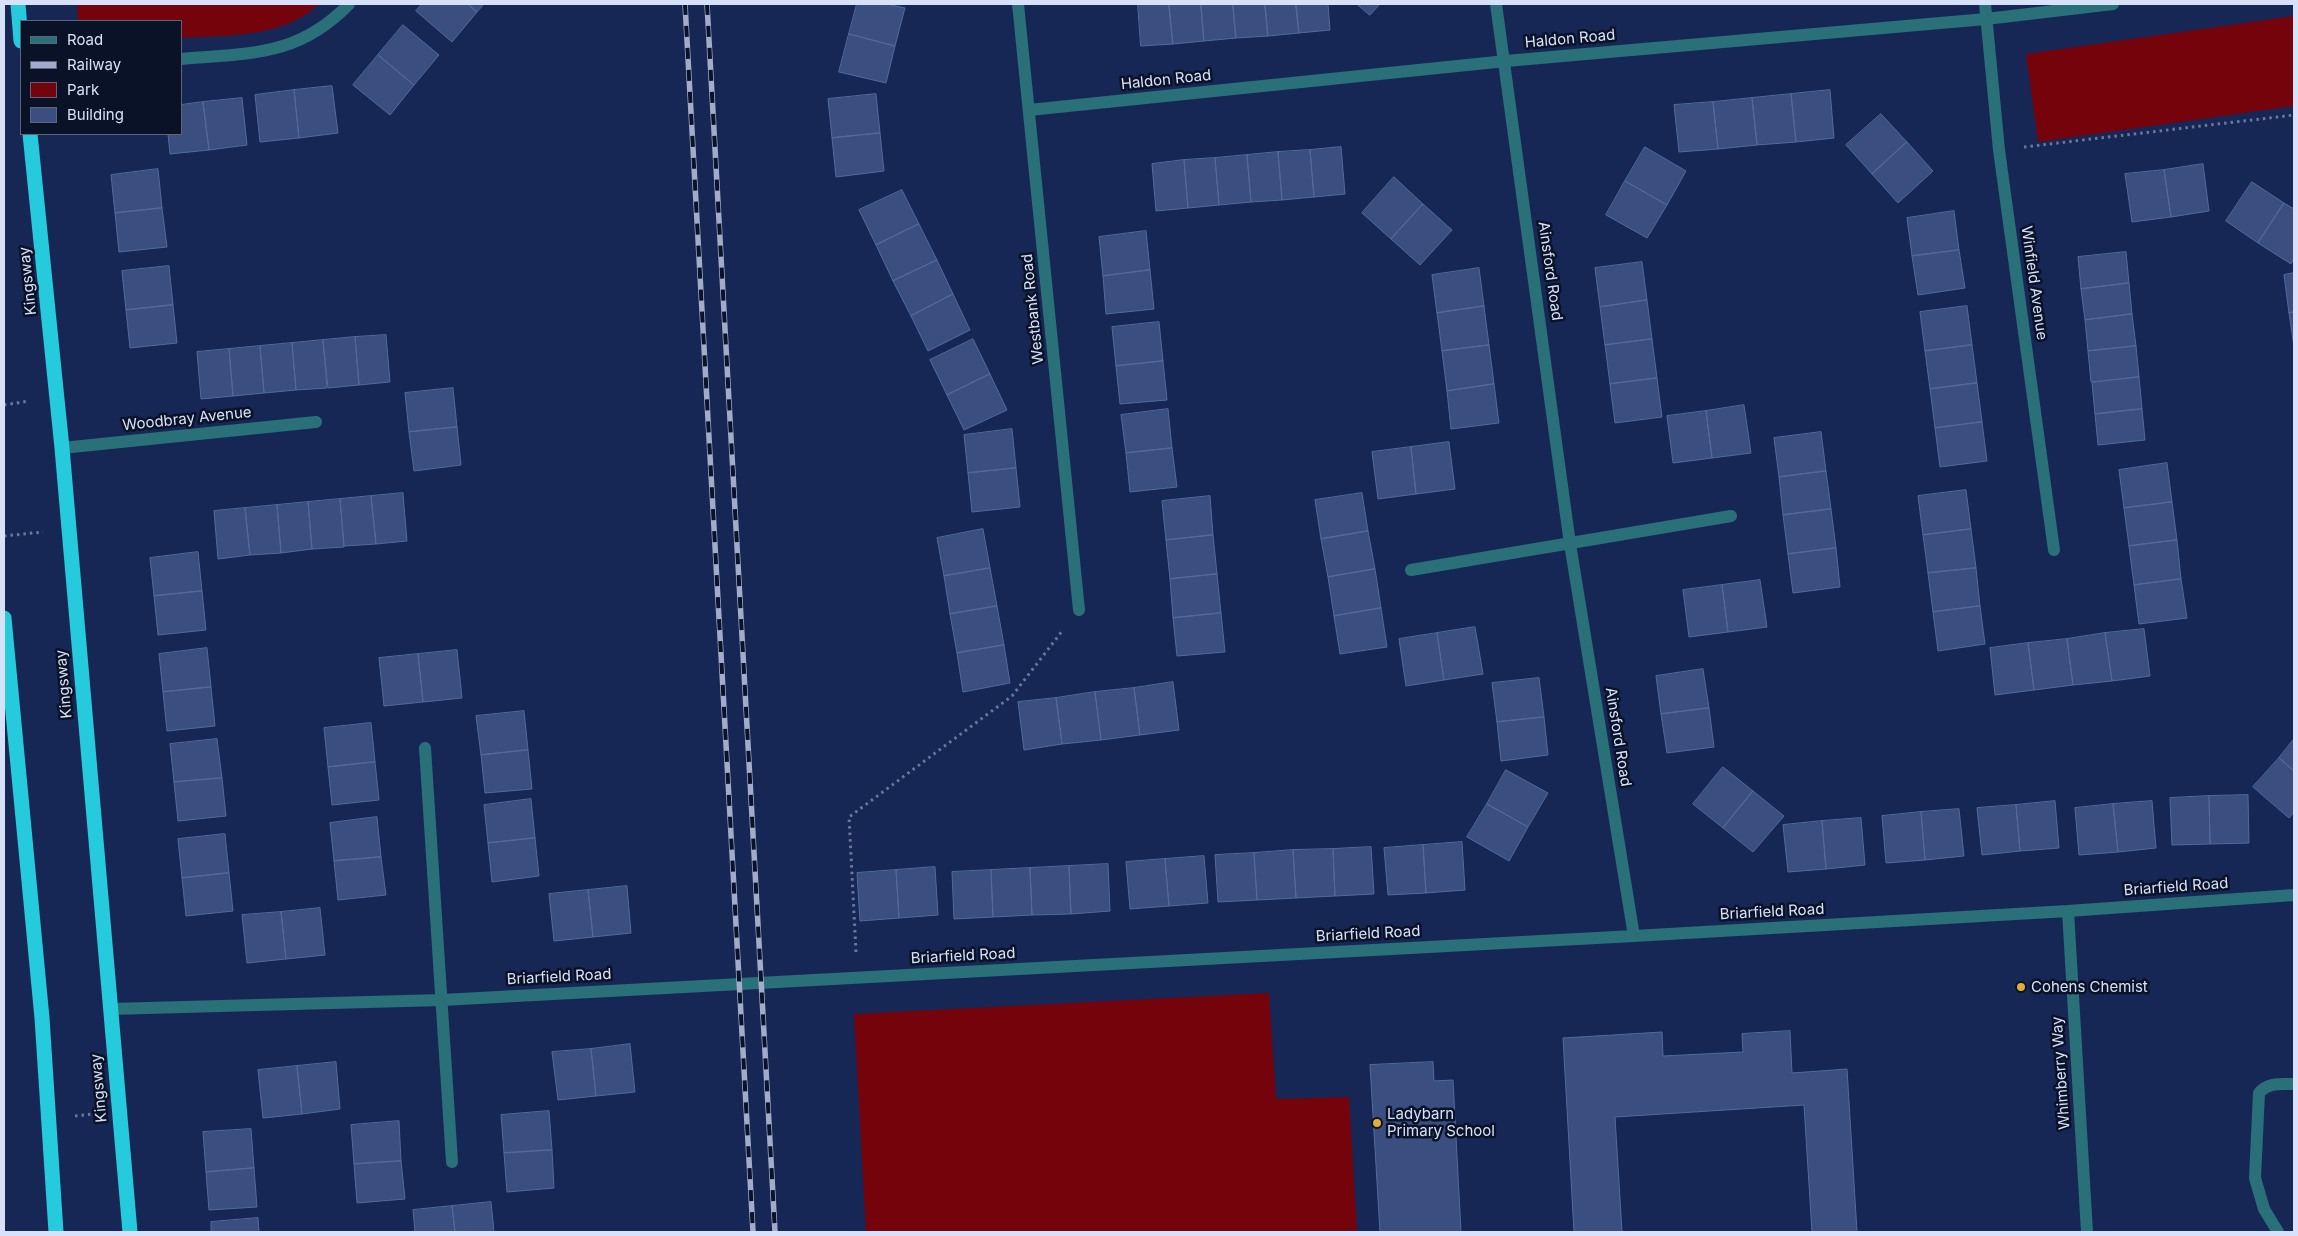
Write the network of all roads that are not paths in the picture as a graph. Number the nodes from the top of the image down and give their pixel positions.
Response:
1 (18, 4) edge
2 (349, 4) edge
3 (1018, 4) edge
4 (1496, 4) edge
5 (1985, 4) edge
6 (2113, 4) edge
7 (1986, 19) junction
8 (20, 29) edge
9 (182, 59) edge
10 (1506, 61) junction
11 (1029, 110) junction
12 (30, 135) edge
13 (316, 422) dead end
14 (62, 448) junction
15 (1731, 516) dead end
16 (1570, 544) junction
17 (2054, 550) dead end
18 (1411, 570) dead end
19 (1079, 610) road end
20 (4, 618) edge
21 (425, 748) dead end
22 (2294, 895) edge
23 (2068, 911) junction
24 (1634, 936) junction
25 (442, 1000) junction
26 (110, 1009) junction
27 (2294, 1084) edge
28 (452, 1162) dead end
29 (56, 1232) edge
30 (130, 1232) edge
31 (2088, 1232) edge
32 (2278, 1232) edge

1 - 8 highway
2 - 9 street
3 - 11 street, Westbank Road
4 - 10 street, Ainsford Road
5 - 7 street, Winfield Avenue
6 - 7 street, Haldon Road
7 - 10 street, Haldon Road
7 - 17 street, Winfield Avenue
10 - 11 street, Haldon Road
10 - 16 street, Ainsford Road
11 - 19 street, Westbank Road
12 - 14 highway, Kingsway
13 - 14 street, Woodbray Avenue
14 - 26 highway, Kingsway
15 - 16 street
16 - 18 street
16 - 24 street, Ainsford Road
20 - 29 highway
21 - 25 street
22 - 23 street, Briarfield Road
23 - 24 street, Briarfield Road
23 - 31 street, Whimberry Way
24 - 25 street, Briarfield Road
25 - 26 street, Briarfield Road
25 - 28 street
26 - 30 highway, Kingsway
27 - 32 street

